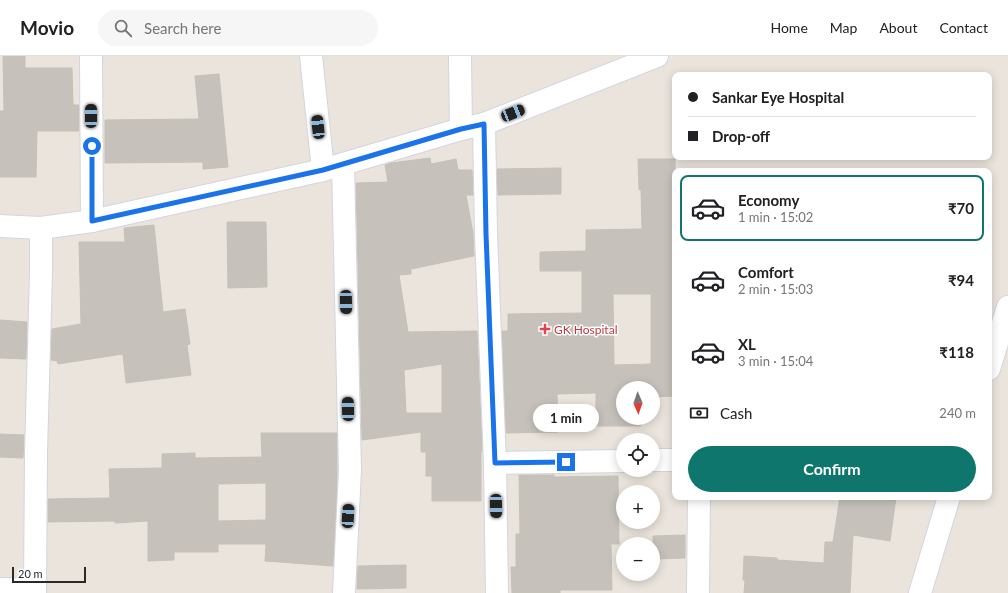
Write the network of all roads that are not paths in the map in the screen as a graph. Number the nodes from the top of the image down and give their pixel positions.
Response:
1 (91, 56) edge
2 (311, 56) edge
3 (460, 56) edge
4 (657, 56) edge
5 (484, 124) junction
6 (461, 129) junction
7 (333, 167) junction
8 (92, 221) junction
9 (0, 226) edge
10 (41, 228) junction
11 (1008, 307) edge
12 (992, 359) edge
13 (660, 460) edge
14 (672, 460) edge
15 (616, 461) edge
16 (495, 463) junction
17 (699, 500) edge
18 (949, 500) edge
19 (0, 589) edge
20 (35, 592) edge
21 (344, 593) edge
22 (497, 593) edge
23 (698, 593) edge
24 (920, 593) edge

1 - 8 street
2 - 7 street
3 - 6 street
4 - 5 street
5 - 6 street
5 - 16 street
6 - 7 street
7 - 8 street
7 - 21 street
8 - 10 street
9 - 10 street
10 - 20 street
11 - 12 street
13 - 14 street
15 - 16 street
16 - 22 street
17 - 23 street
18 - 24 street
19 - 20 street

